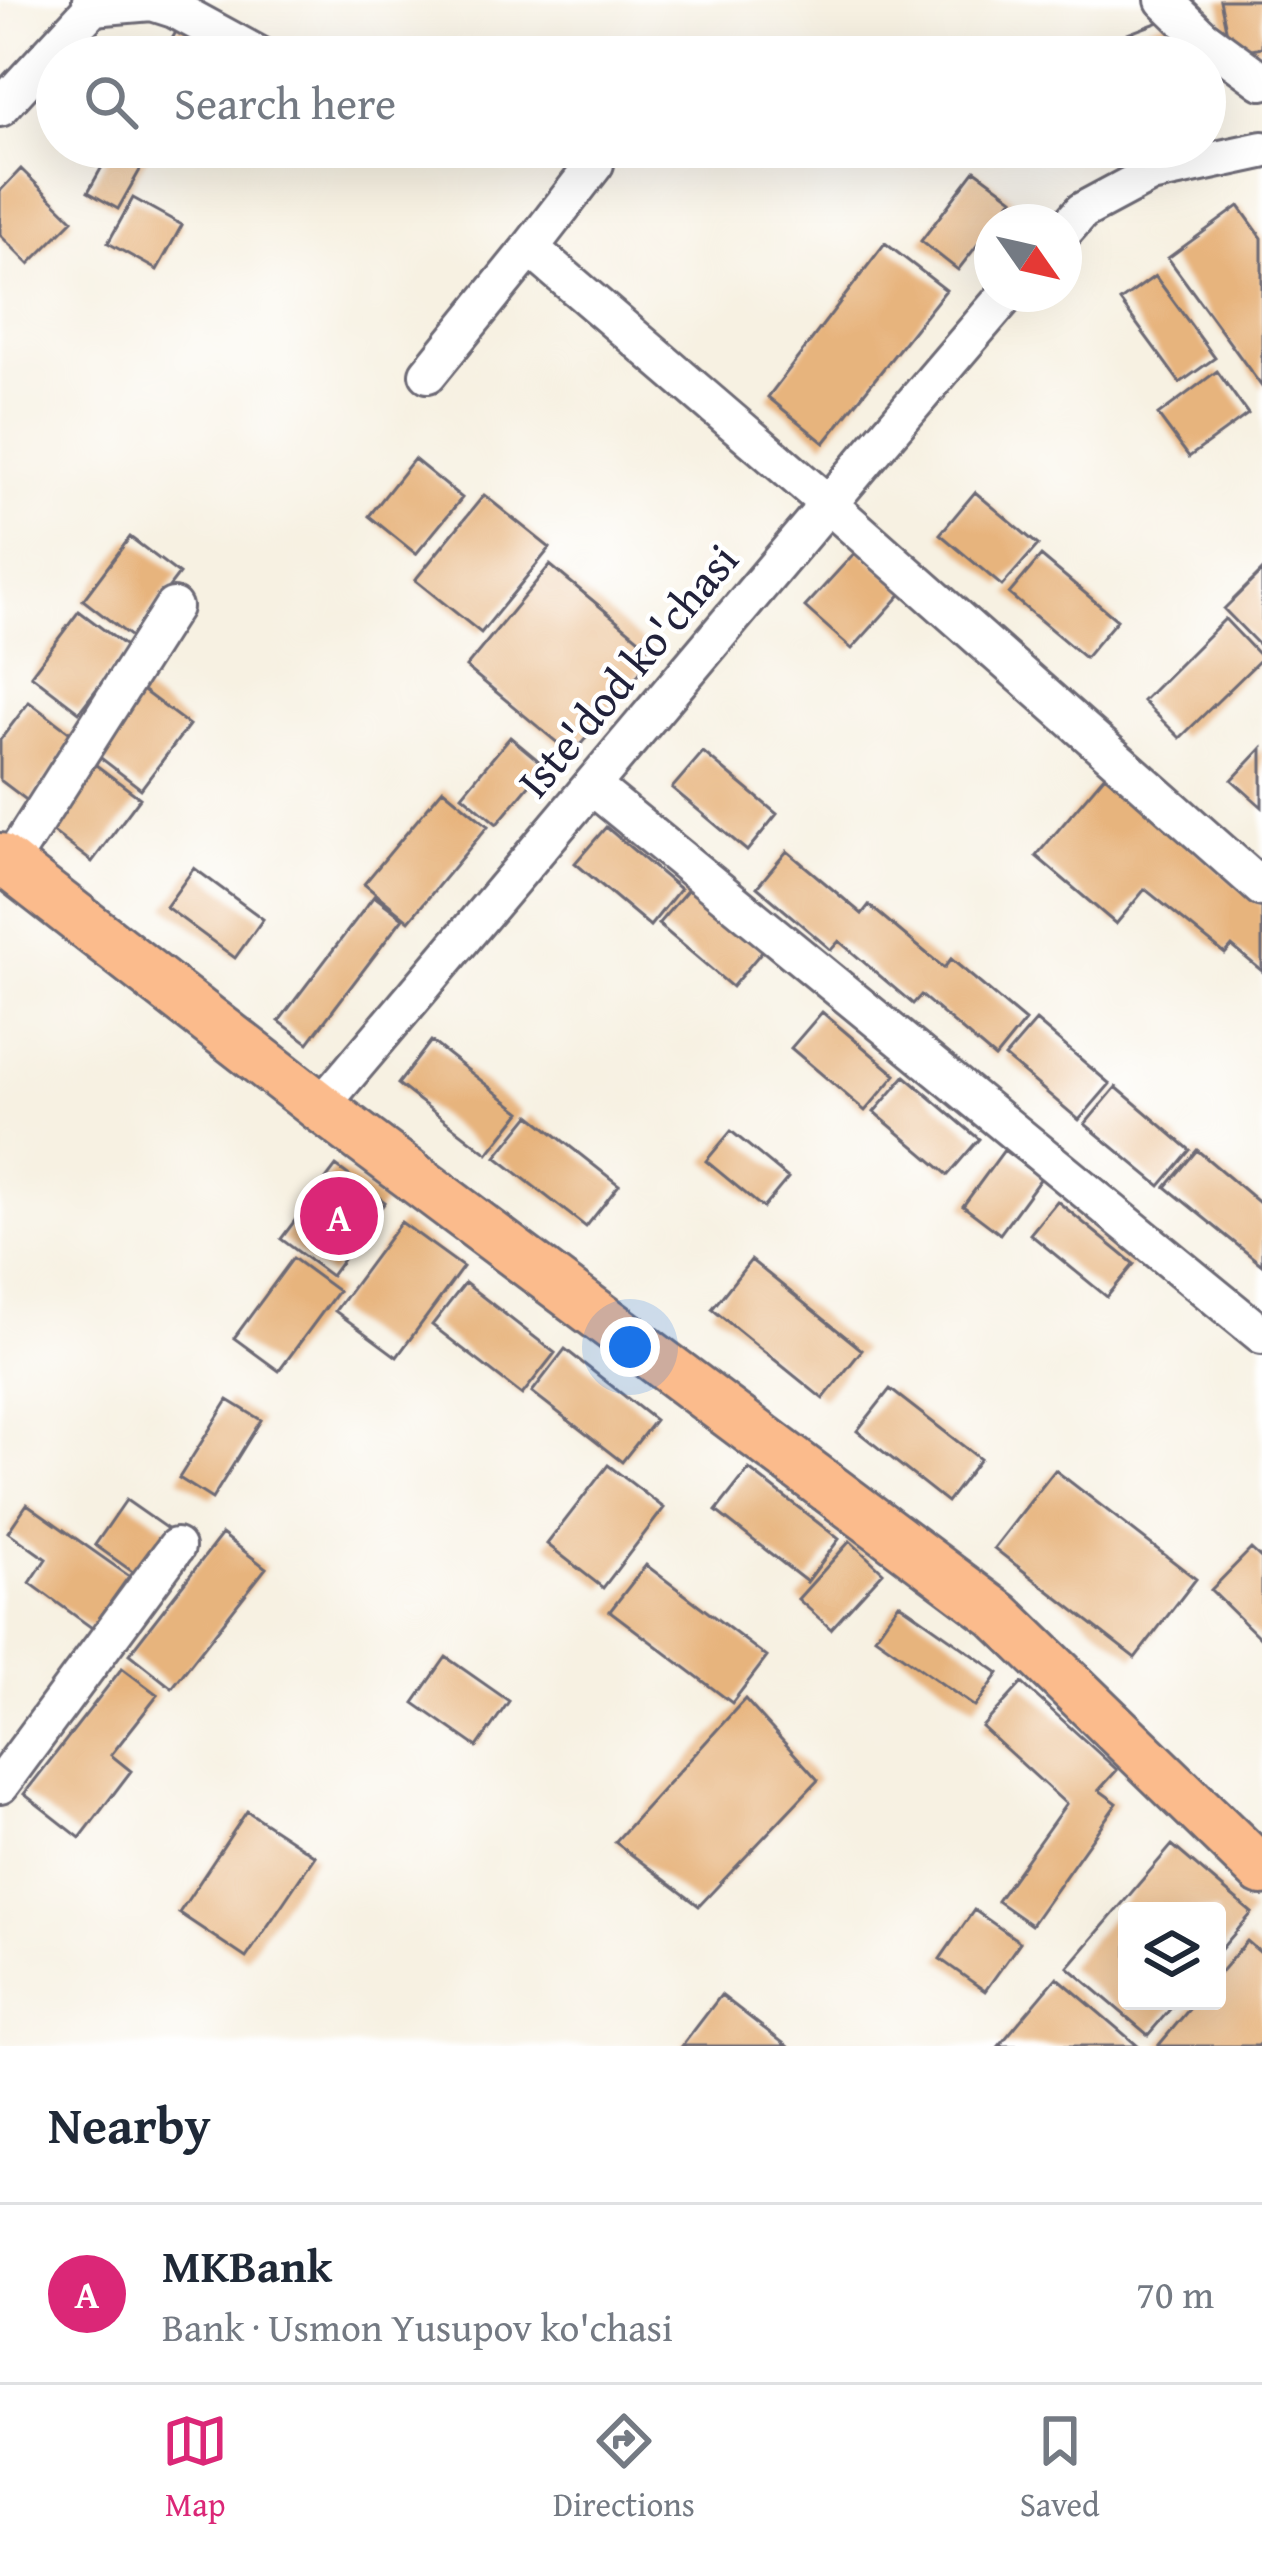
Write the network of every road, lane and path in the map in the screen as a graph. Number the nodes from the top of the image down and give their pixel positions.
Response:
1 (1165, 0) edge
2 (92, 4) edge
3 (63, 36) edge
4 (224, 36) edge
5 (1201, 36) edge
6 (1226, 55) edge
7 (36, 67) edge
8 (1262, 81) edge
9 (0, 107) edge
10 (1262, 150) edge
11 (1226, 158) edge
12 (592, 168) edge
13 (1179, 168) edge
14 (1082, 211) edge
15 (530, 248) junction
16 (991, 312) edge
17 (428, 374) dead end
18 (827, 503) junction
19 (173, 608) dead end
20 (593, 787) junction
21 (4, 861) edge
22 (1262, 888) edge
23 (320, 1107) junction
24 (1262, 1335) edge
25 (176, 1547) dead end
26 (0, 1785) edge
27 (1262, 1871) edge

1 - 5 street
2 - 3 street
2 - 4 street
6 - 8 street
7 - 9 street
10 - 11 street
12 - 15 street
13 - 14 street
15 - 17 street
15 - 18 street
16 - 18 street, Iste'dod ko'chasi
18 - 20 street, Iste'dod ko'chasi
18 - 22 street
19 - 21 street
20 - 23 street, Iste'dod ko'chasi
20 - 24 street
21 - 23 main road
23 - 27 main road
25 - 26 street

